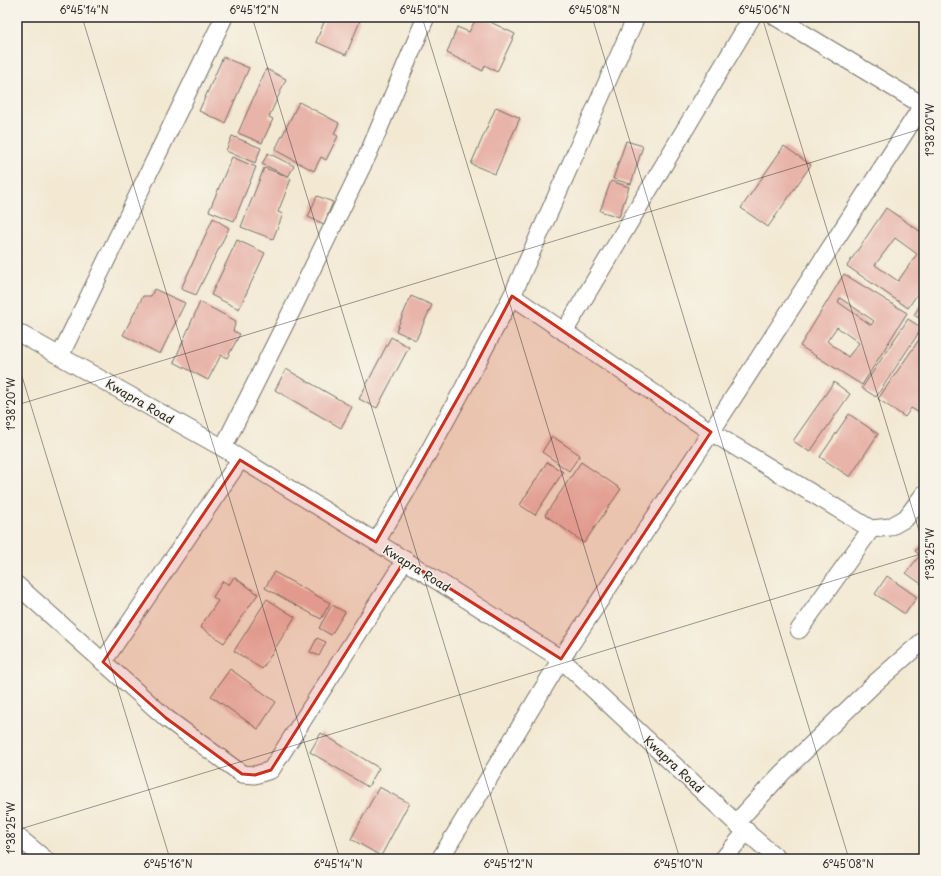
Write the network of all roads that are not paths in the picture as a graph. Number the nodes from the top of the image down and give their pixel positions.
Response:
1 (224, 17) edge
2 (426, 17) edge
3 (636, 17) edge
4 (752, 17) edge
5 (776, 17) edge
6 (924, 104) edge
7 (512, 296) junction
8 (17, 332) edge
9 (564, 332) junction
10 (60, 356) junction
11 (711, 432) junction
12 (222, 448) junction
13 (240, 460) junction
14 (924, 494) edge
15 (871, 529) junction
16 (376, 542) junction
17 (405, 560) junction
18 (17, 585) edge
19 (799, 630) dead end
20 (924, 640) edge
21 (561, 659) junction
22 (103, 662) junction
23 (742, 827) junction
24 (17, 836) edge
25 (45, 859) edge
26 (440, 859) edge
27 (722, 859) edge
28 (778, 859) edge

1 - 10 street
2 - 12 street
3 - 7 street
4 - 9 street
5 - 6 street
6 - 11 street
7 - 9 street
7 - 16 street
8 - 10 street, Kwapra Road
9 - 11 street
10 - 12 street, Kwapra Road
11 - 15 street
11 - 21 street
12 - 13 street, Kwapra Road
13 - 16 street, Kwapra Road
13 - 22 street
14 - 15 street
15 - 19 street
16 - 17 street, Kwapra Road
17 - 21 street, Kwapra Road
17 - 22 street
18 - 22 street
20 - 23 street
21 - 23 street, Kwapra Road
21 - 26 street
23 - 27 street
23 - 28 street, Kwapra Road
24 - 25 street

